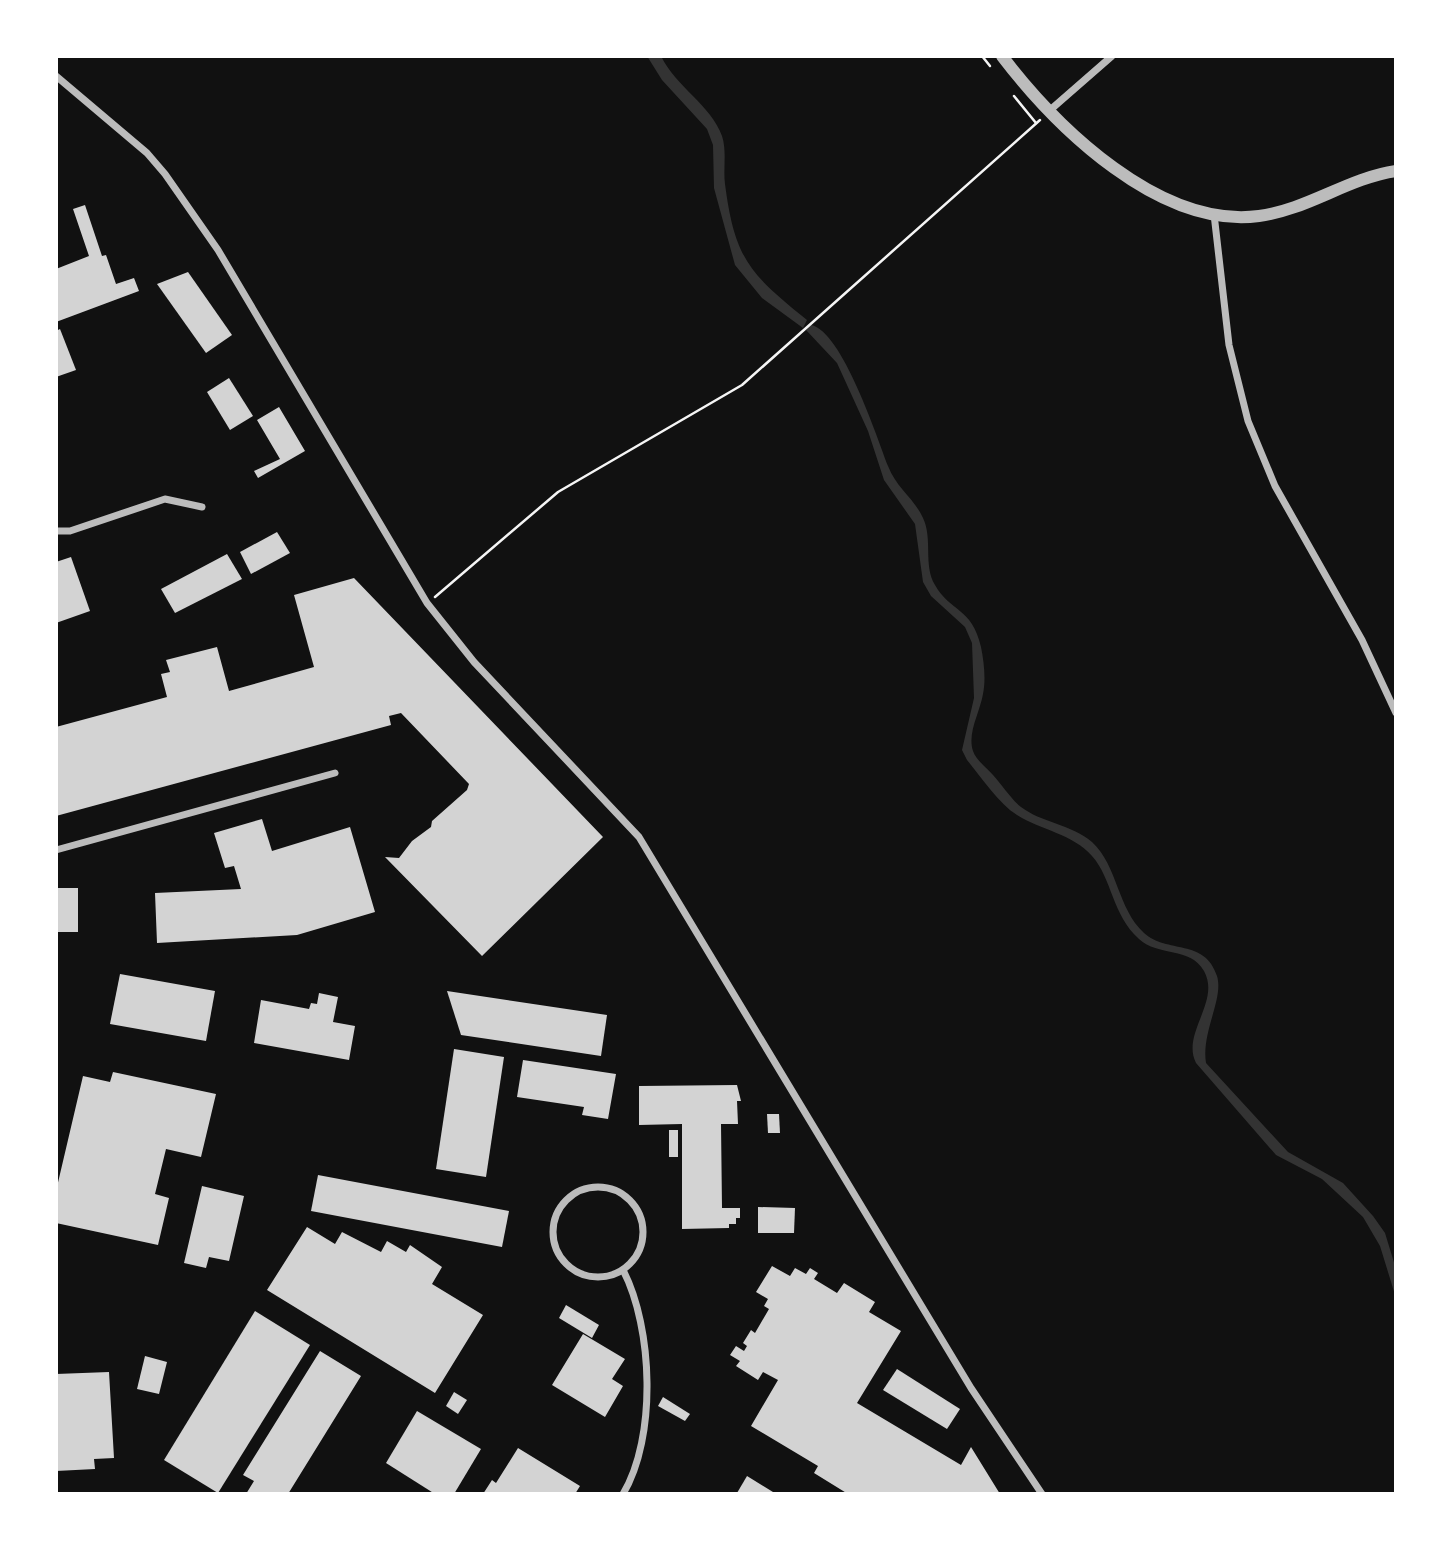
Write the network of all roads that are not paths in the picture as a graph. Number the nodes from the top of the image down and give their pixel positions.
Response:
1 (1002, 56) edge
2 (1112, 56) edge
3 (56, 76) edge
4 (1049, 112) junction
5 (1396, 172) edge
6 (1214, 214) junction
7 (202, 507) dead end
8 (56, 531) edge
9 (1396, 713) edge
10 (335, 773) dead end
11 (56, 850) edge
12 (622, 1270) junction
13 (623, 1494) edge
14 (1042, 1494) edge

1 - 4 street
2 - 4 street
3 - 14 street
4 - 6 street
5 - 6 street
6 - 9 street
7 - 8 street
10 - 11 street
12 - 12 street
12 - 13 street

